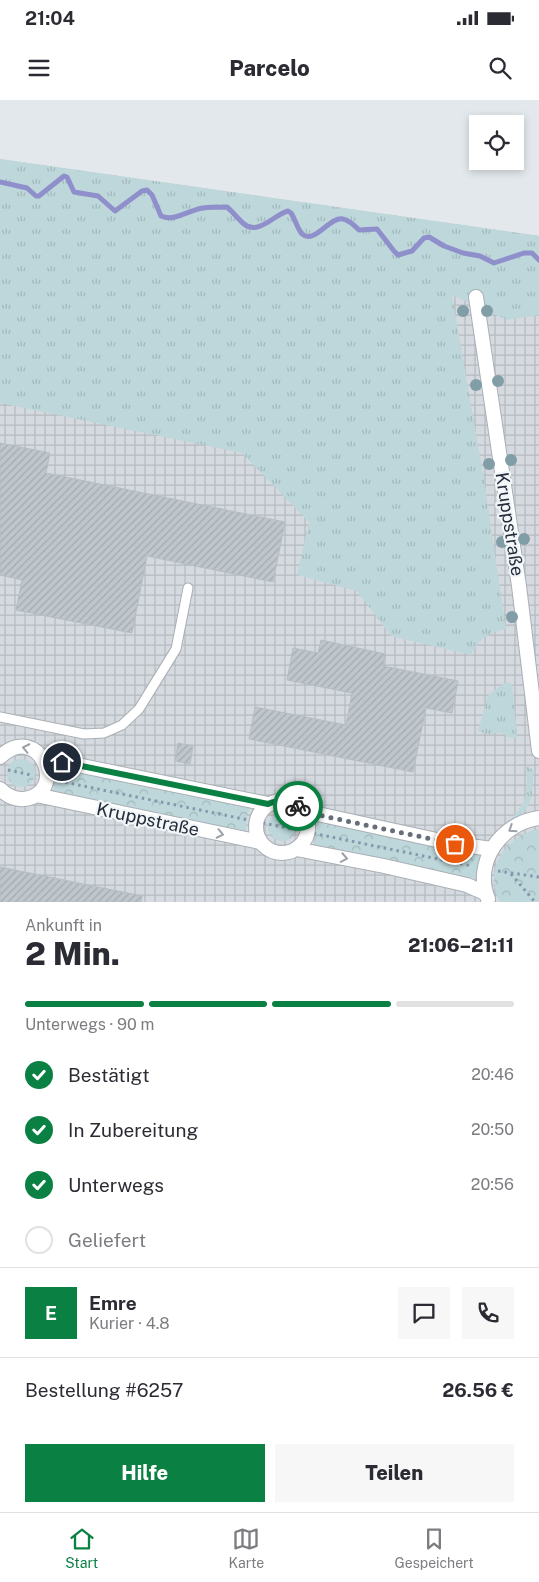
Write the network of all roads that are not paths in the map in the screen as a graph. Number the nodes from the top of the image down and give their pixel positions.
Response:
1 (476, 297) dead end
2 (188, 588) dead end
3 (0, 717) edge
4 (539, 751) edge
5 (2, 752) edge
6 (43, 758) junction
7 (0, 789) edge
8 (36, 795) junction
9 (268, 804) junction
10 (304, 812) junction
11 (539, 818) edge
12 (260, 842) junction
13 (296, 849) junction
14 (492, 849) junction
15 (487, 898) edge

1 - 4 street, Kruppstraße
2 - 3 lane
6 -> 5 street
6 - 8 street
6 - 9 street
7 - 8 street, Kruppstraße
8 -> 12 street, Kruppstraße
9 - 10 street
9 - 12 street
10 - 13 street
10 - 14 street
11 -> 14 street, Kruppstraße
12 - 13 street, Kruppstraße
13 -> 15 street, Kruppstraße
14 - 15 street, Kruppstraße

